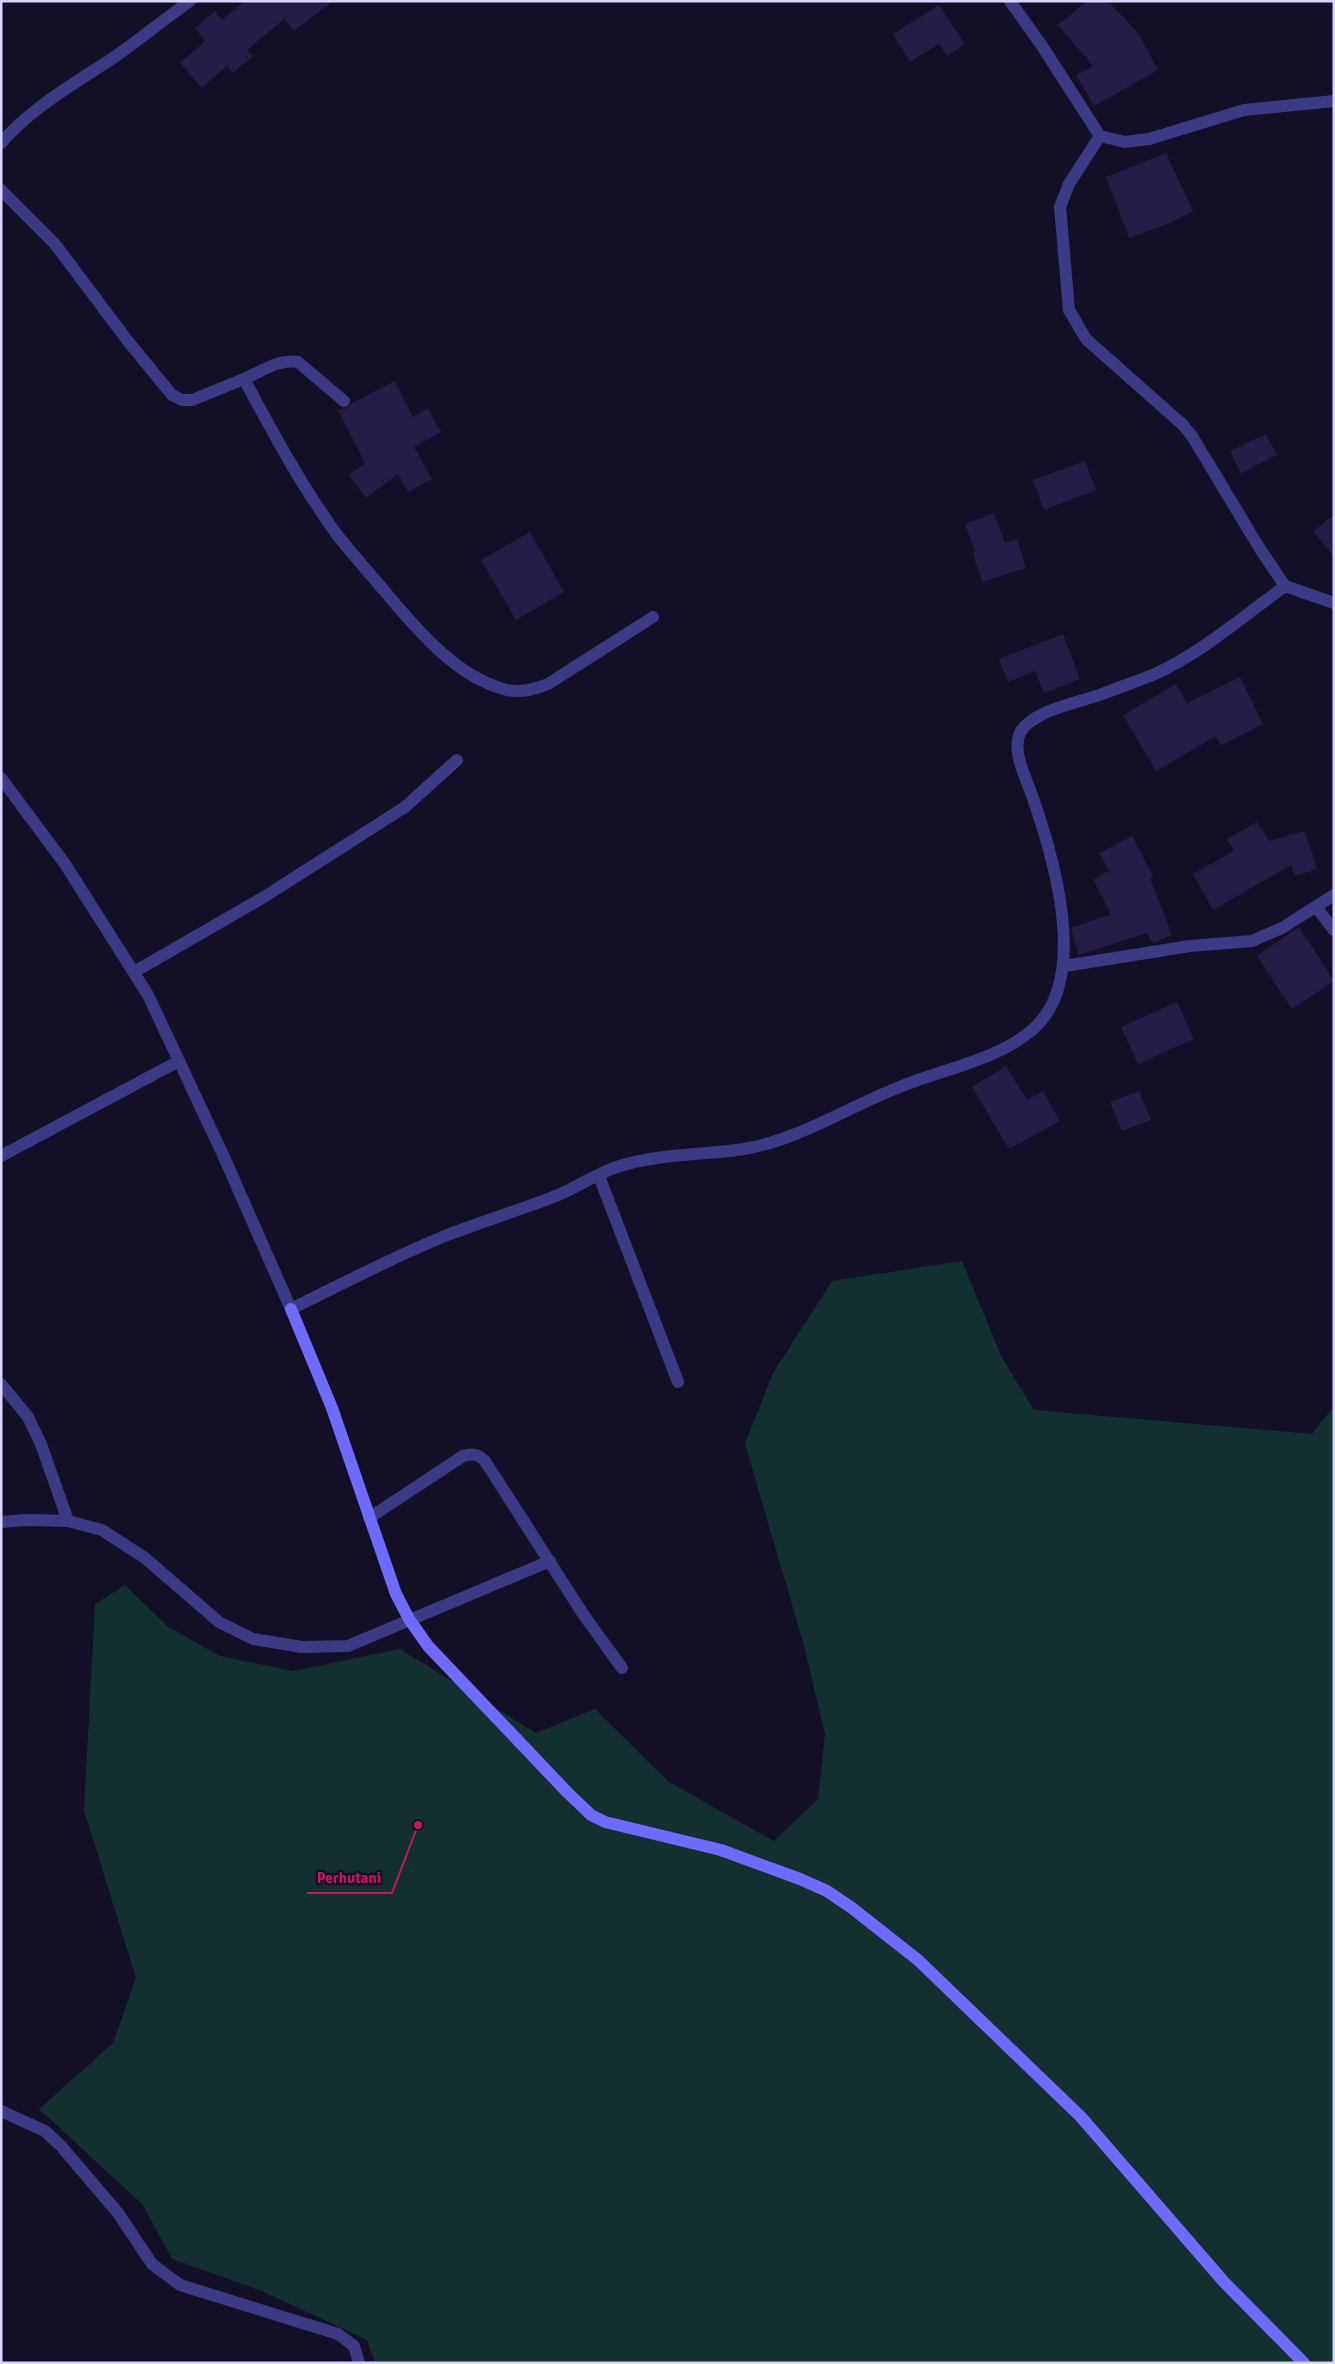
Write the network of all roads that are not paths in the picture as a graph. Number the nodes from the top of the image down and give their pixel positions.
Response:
1 (190, 1) edge
2 (1010, 1) edge
3 (1334, 101) edge
4 (1100, 136) junction
5 (1, 143) edge
6 (1, 190) edge
7 (244, 379) junction
8 (344, 401) dead end
9 (1285, 586) junction
10 (1334, 602) edge
11 (652, 617) dead end
12 (456, 760) dead end
13 (1, 778) edge
14 (1334, 895) edge
15 (1316, 907) junction
16 (1334, 930) edge
17 (1064, 966) junction
18 (134, 972) junction
19 (179, 1061) junction
20 (1, 1156) edge
21 (598, 1176) junction
22 (291, 1309) junction
23 (678, 1382) dead end
24 (1, 1384) edge
25 (369, 1518) junction
26 (68, 1521) junction
27 (1, 1522) edge
28 (550, 1562) junction
29 (408, 1619) junction
30 (622, 1668) dead end
31 (1, 2111) edge
32 (359, 2363) edge
33 (1304, 2363) edge

1 - 5 street
2 - 4 street
3 - 4 street
4 - 9 street
6 - 7 street
7 - 8 street
7 - 11 street
9 - 10 street
9 - 17 street
12 - 18 street
13 - 18 street
14 - 15 street
15 - 16 street
15 - 17 street
17 - 21 street
18 - 19 street
19 - 20 street
19 - 22 street
21 - 22 street
21 - 23 street
22 - 25 main road
24 - 26 street
25 - 28 street
25 - 29 main road
26 - 27 street
26 - 29 street
28 - 29 street
28 - 30 street
29 - 33 main road
31 - 32 street

